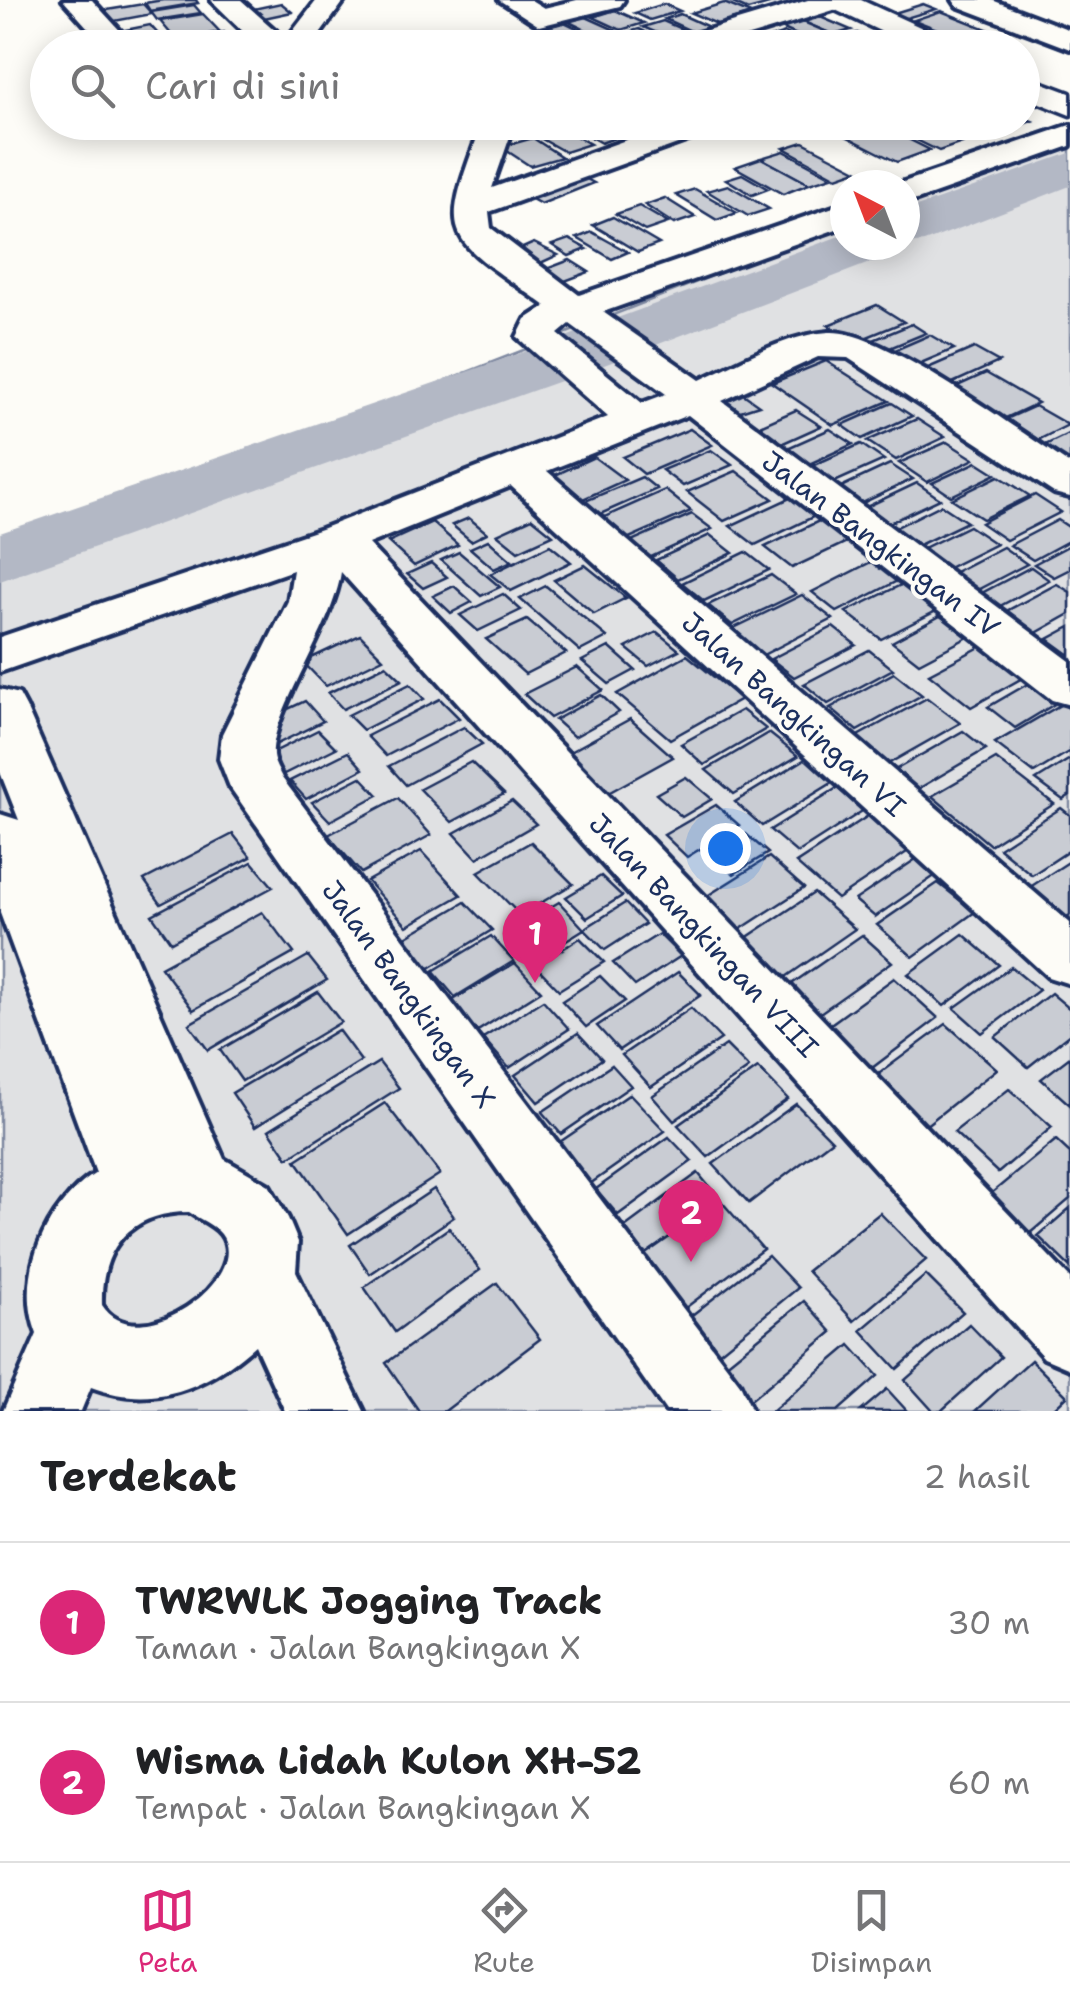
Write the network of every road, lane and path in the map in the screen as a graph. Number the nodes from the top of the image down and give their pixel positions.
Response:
1 (77, 0) edge
2 (225, 0) edge
3 (331, 0) edge
4 (513, 0) edge
5 (610, 0) edge
6 (837, 0) edge
7 (968, 0) edge
8 (1070, 3) edge
9 (542, 9) edge
10 (1017, 22) junction
11 (105, 30) edge
12 (258, 30) edge
13 (308, 30) edge
14 (737, 30) edge
15 (900, 30) edge
16 (1070, 40) edge
17 (1040, 92) edge
18 (1070, 105) edge
19 (1070, 135) edge
20 (492, 140) edge
21 (658, 140) edge
22 (920, 188) edge
23 (471, 207) junction
24 (830, 220) edge
25 (562, 326) junction
26 (696, 397) junction
27 (638, 420) junction
28 (518, 469) junction
29 (1070, 484) edge
30 (329, 542) junction
31 (0, 655) edge
32 (1070, 687) edge
33 (0, 707) edge
34 (0, 836) edge
35 (1070, 958) edge
36 (168, 1184) junction
37 (261, 1280) junction
38 (1070, 1332) edge
39 (74, 1336) junction
40 (42, 1411) edge
41 (326, 1411) edge
42 (713, 1411) edge

1 - 11 street
2 - 12 street
3 - 13 street
4 - 9 street
5 - 9 street
6 - 14 street
6 - 15 street
7 - 10 street
8 - 10 street
10 - 16 street
17 - 18 street
19 - 22 street
20 - 23 street
21 - 23 street
23 - 25 street
24 - 25 street
25 - 26 street, Jalan Bangkingan IV
25 - 27 street
26 - 27 street
26 - 29 street
26 - 32 street, Jalan Bangkingan IV
27 - 28 street
28 - 30 street
28 - 35 street, Jalan Bangkingan VI
30 - 31 street
30 - 38 street, Jalan Bangkingan VIII
30 - 42 street, Jalan Bangkingan X
33 - 36 street
34 - 36 street
36 - 37 street
36 - 39 street
37 - 39 street
37 - 41 street
39 - 40 street

